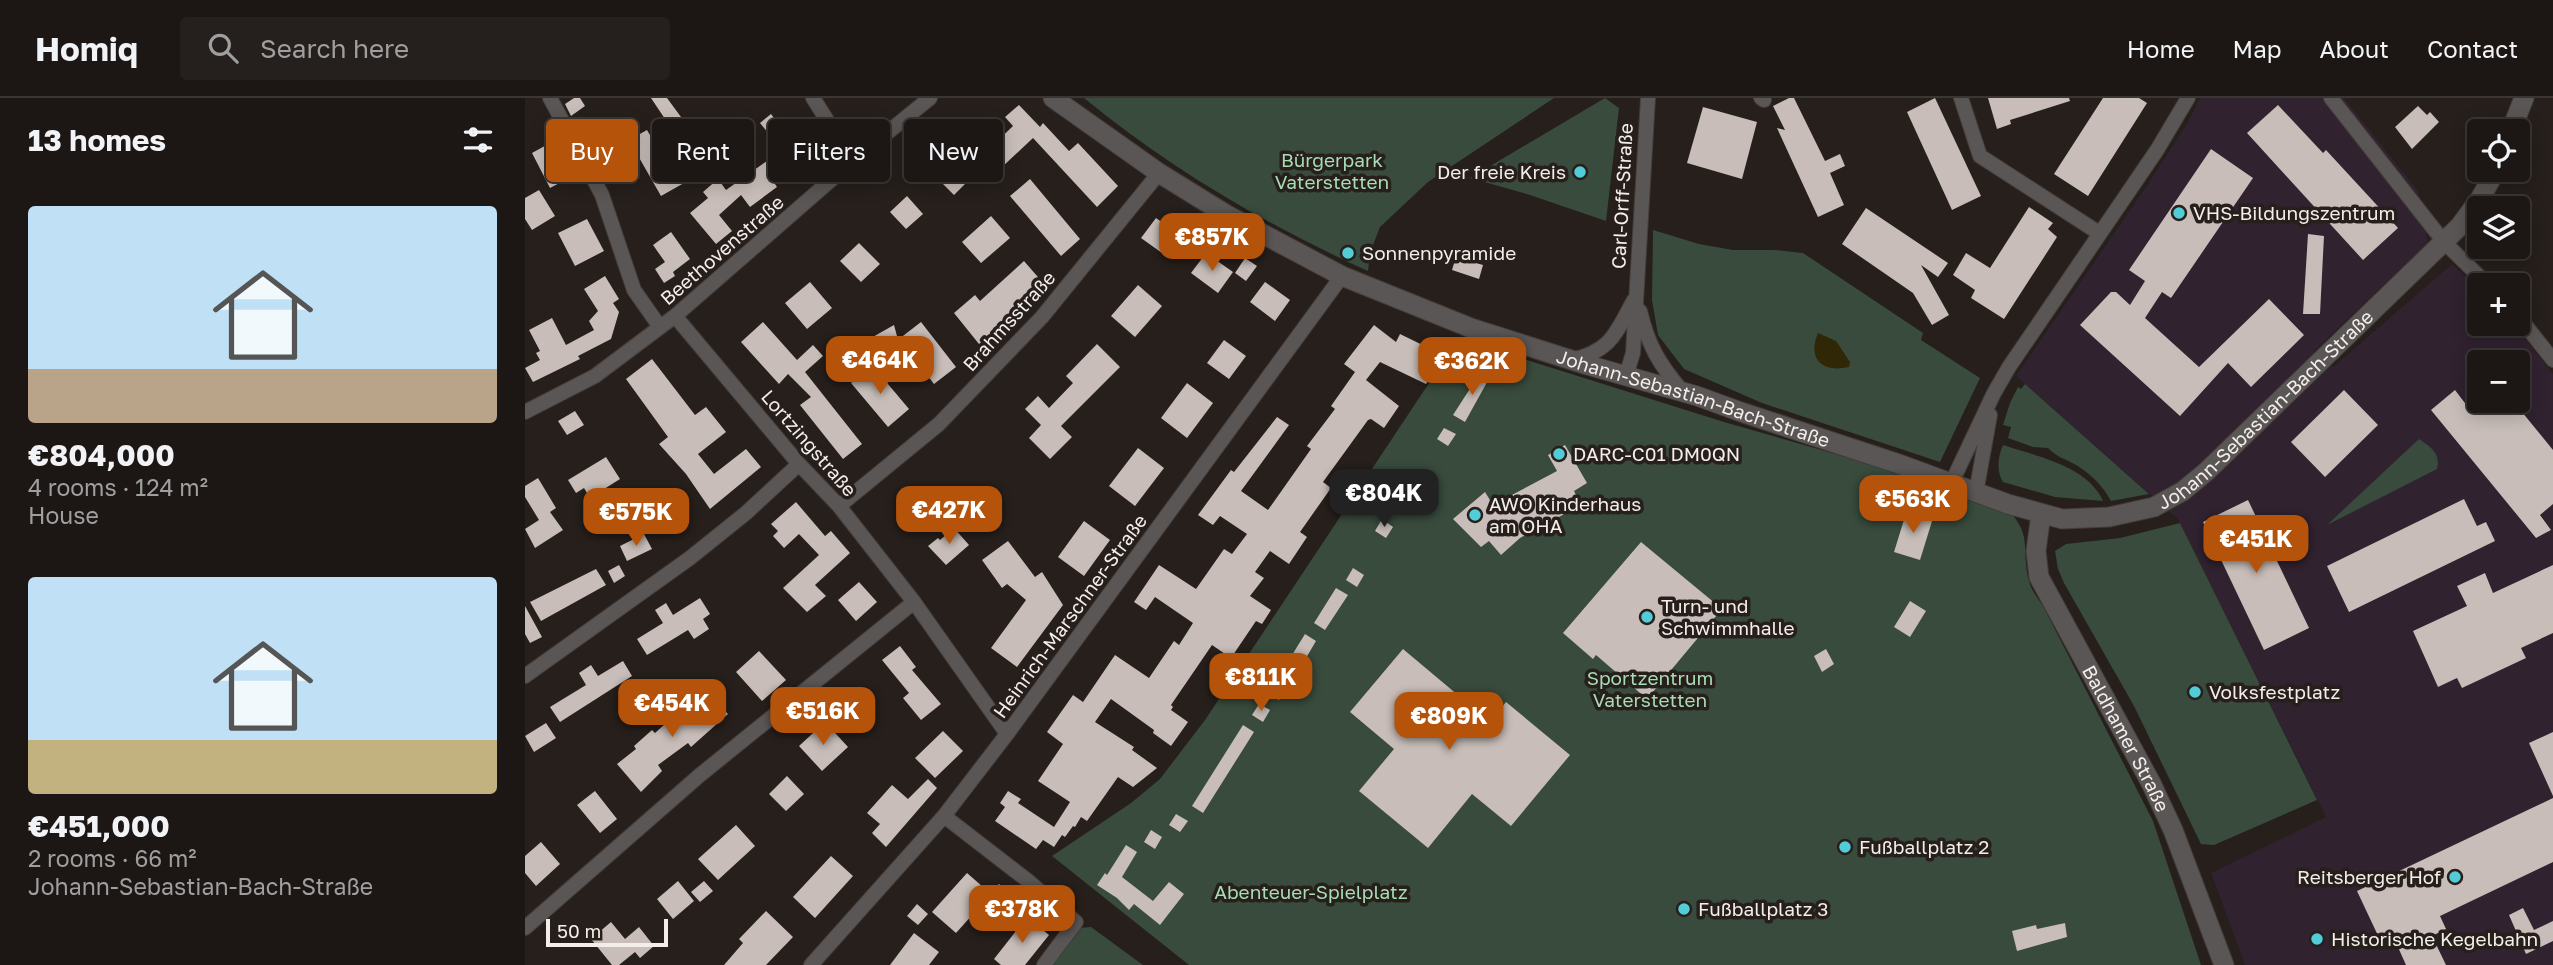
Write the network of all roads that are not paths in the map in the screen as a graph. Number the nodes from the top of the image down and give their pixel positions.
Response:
1 (550, 98) edge
2 (813, 98) edge
3 (930, 98) edge
4 (1053, 98) edge
5 (1648, 98) edge
6 (1961, 98) edge
7 (2188, 98) edge
8 (2331, 98) edge
9 (2523, 98) edge
10 (826, 119) edge
11 (2515, 119) edge
12 (890, 131) edge
13 (1159, 173) junction
14 (829, 182) edge
15 (2489, 182) edge
16 (2099, 233) junction
17 (2444, 242) junction
18 (2476, 273) edge
19 (1342, 276) junction
20 (1636, 296) junction
21 (675, 316) junction
22 (660, 327) junction
23 (2530, 331) edge
24 (1572, 360) junction
25 (2553, 360) edge
26 (1626, 376) junction
27 (1682, 391) junction
28 (1994, 393) junction
29 (525, 412) edge
30 (799, 464) junction
31 (1951, 484) junction
32 (1976, 492) junction
33 (839, 506) junction
34 (2042, 514) junction
35 (914, 602) junction
36 (525, 676) edge
37 (1007, 734) junction
38 (944, 816) junction
39 (525, 928) edge
40 (811, 965) edge
41 (1044, 965) edge
42 (2224, 965) edge

1 - 22 street
2 - 10 street
3 - 12 street, Beethovenstraße
4 - 13 street, Johann-Sebastian-Bach-Straße
5 - 20 street, Carl-Orff-Straße
6 - 16 street
7 - 16 street
8 - 17 street
9 - 11 street
13 - 19 street, Johann-Sebastian-Bach-Straße
13 - 33 street, Brahmsstraße
14 - 21 street, Beethovenstraße
15 - 17 street, Johann-Sebastian-Bach-Straße
16 - 28 street
17 - 18 street
17 - 34 street, Johann-Sebastian-Bach-Straße
19 - 24 street, Johann-Sebastian-Bach-Straße
19 - 37 street, Heinrich-Marschner-Straße
20 - 24 street, Carl-Orff-Straße
20 - 26 street, Carl-Orff-Straße
20 - 27 street, Carl-Orff-Straße
21 - 22 street, Beethovenstraße
21 - 30 street, Lortzingstraße
22 - 29 street, Beethovenstraße
23 - 25 street
24 - 26 street, Johann-Sebastian-Bach-Straße
26 - 27 street, Johann-Sebastian-Bach-Straße
27 - 31 street, Johann-Sebastian-Bach-Straße
28 - 31 street
28 - 32 street
30 - 33 street, Lortzingstraße
30 - 36 street
31 - 32 street, Johann-Sebastian-Bach-Straße
32 - 34 street, Johann-Sebastian-Bach-Straße
33 - 35 street, Lortzingstraße
34 - 42 street, Baldhamer Straße
35 - 37 street, Lortzingstraße
35 - 39 street
37 - 38 street, Heinrich-Marschner-Straße
38 - 40 street, Heinrich-Marschner-Straße
38 - 41 street

